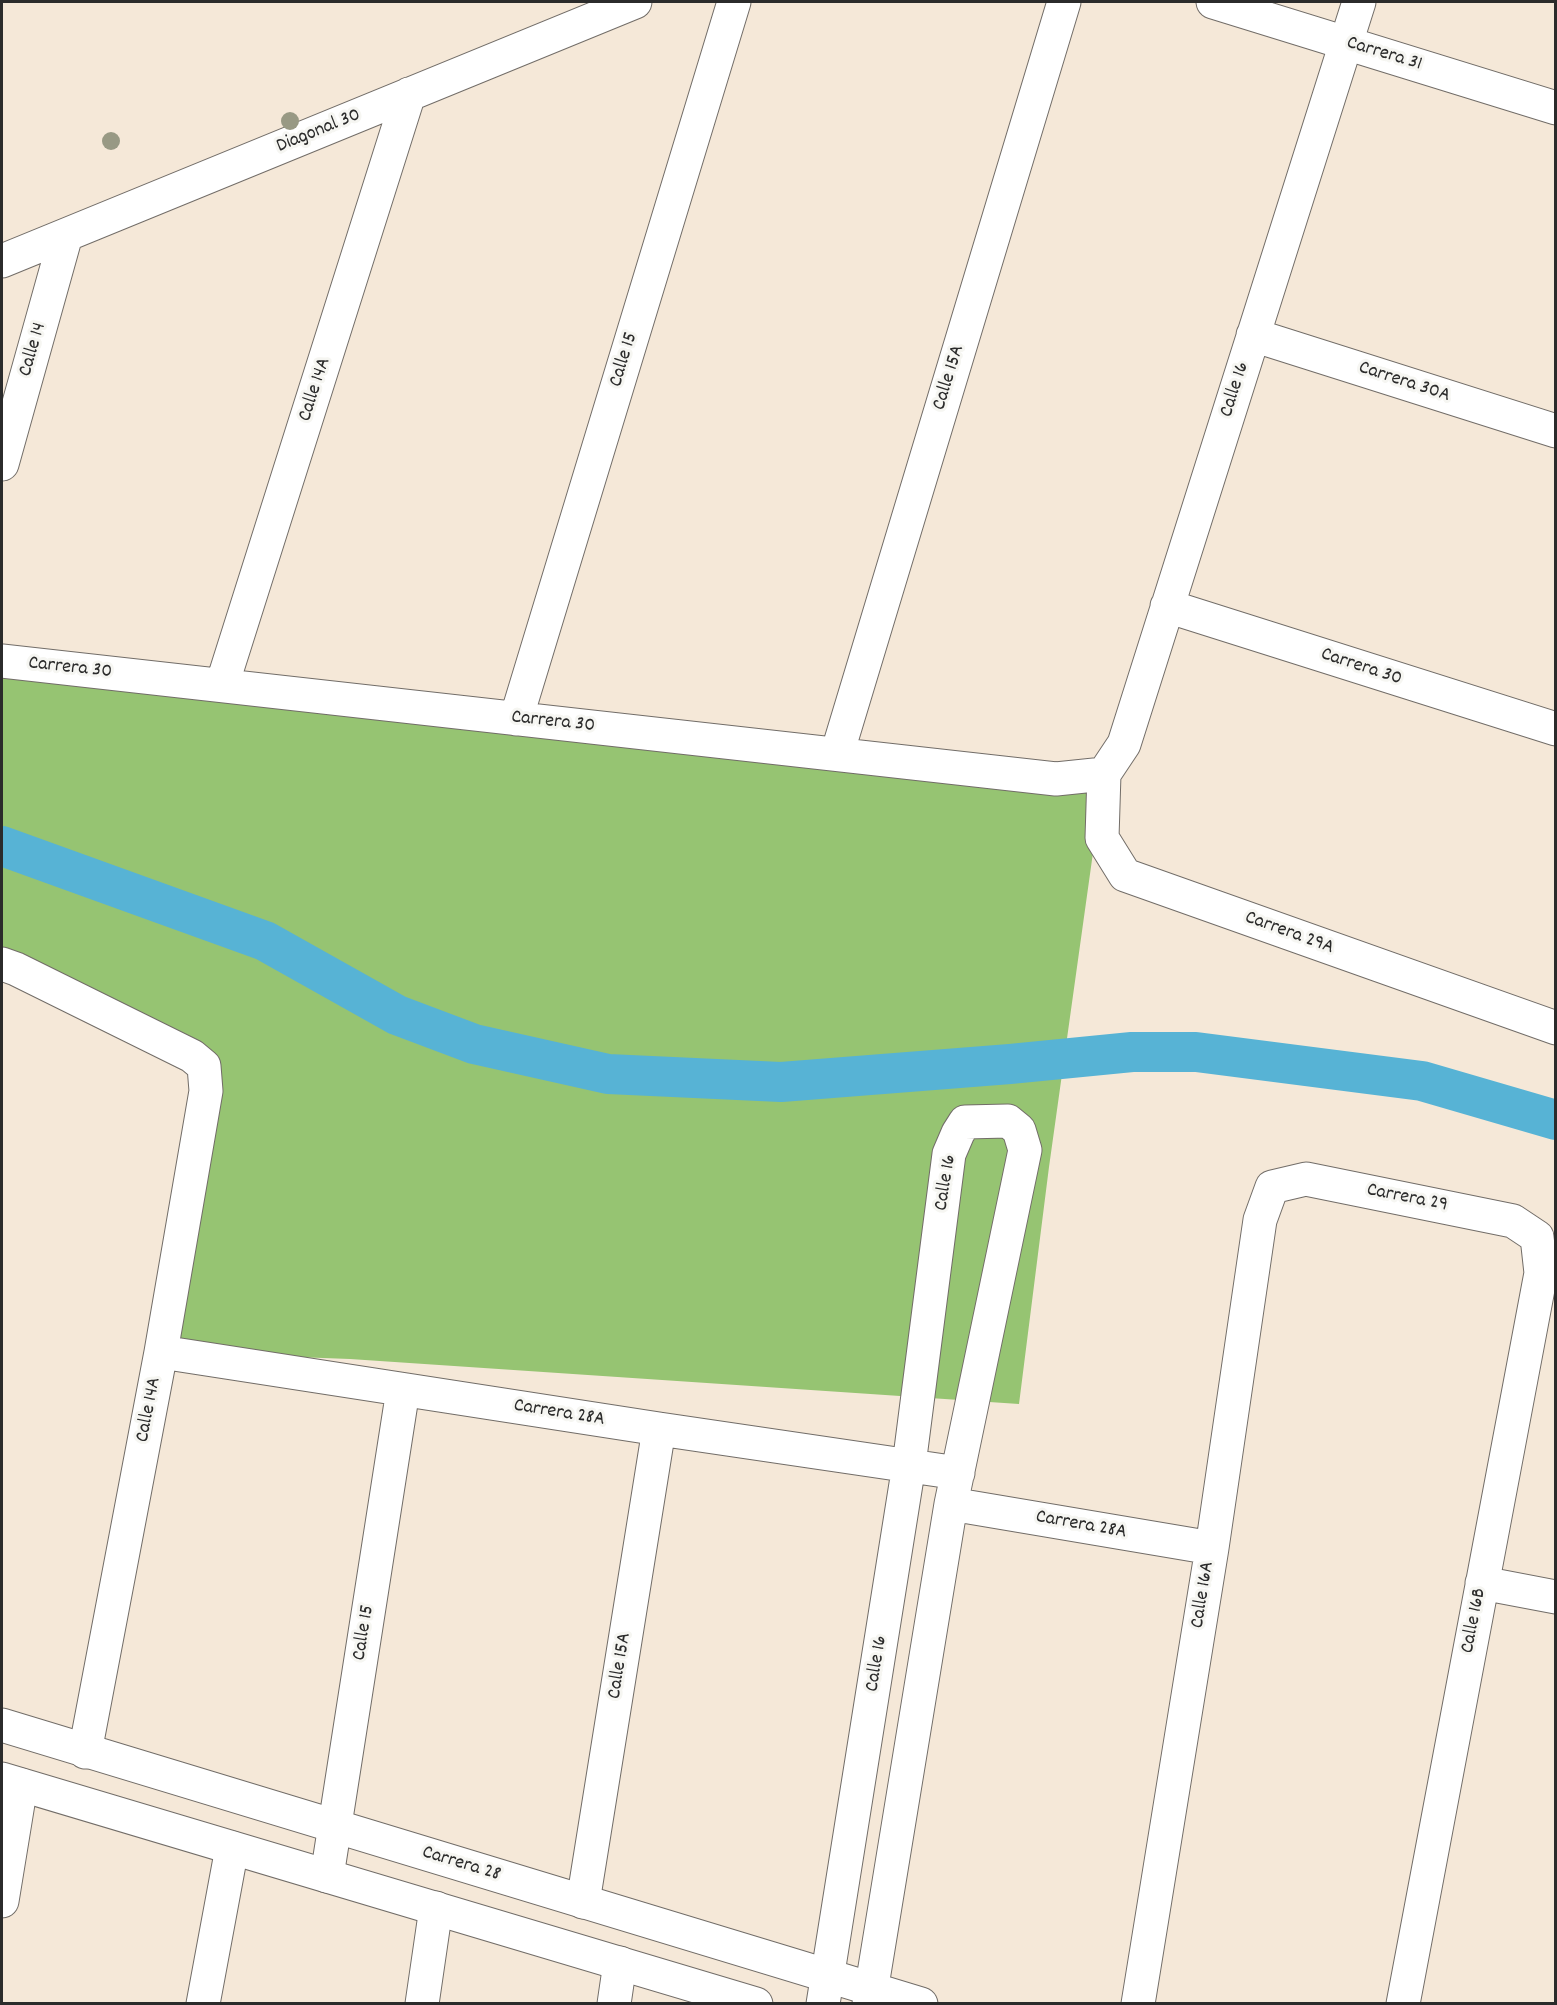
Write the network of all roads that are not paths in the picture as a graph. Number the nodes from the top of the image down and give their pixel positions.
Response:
1 (635, 2) edge
2 (734, 2) edge
3 (1064, 2) edge
4 (1213, 2) edge
5 (1359, 2) edge
6 (1346, 43) junction
7 (409, 94) junction
8 (1556, 108) edge
9 (66, 235) junction
10 (2, 261) edge
11 (1253, 335) junction
12 (1556, 431) edge
13 (2, 464) edge
14 (1167, 606) junction
15 (2, 661) edge
16 (222, 686) junction
17 (516, 719) junction
18 (1556, 729) edge
19 (837, 754) junction
20 (1104, 774) junction
21 (2, 964) edge
22 (1556, 1028) edge
23 (1272, 1187) joint
24 (1537, 1237) joint
25 (161, 1352) junction
26 (403, 1390) junction
27 (659, 1429) junction
28 (909, 1465) junction
29 (958, 1473) junction
30 (951, 1504) junction
31 (1212, 1548) junction
32 (1482, 1583) junction
33 (1556, 1597) edge
34 (2, 1725) edge
35 (85, 1752) junction
36 (11, 1782) edge
37 (335, 1827) junction
38 (232, 1848) junction
39 (327, 1876) junction
40 (2, 1901) edge
41 (584, 1902) junction
42 (436, 1908) junction
43 (620, 1963) junction
44 (826, 1990) edge
45 (871, 1996) edge
46 (203, 2004) edge
47 (422, 2004) edge
48 (614, 2004) edge
49 (756, 2004) edge
50 (921, 2004) edge
51 (1137, 2004) edge
52 (1403, 2004) edge

1 - 7 street, Diagonal 30
2 - 17 street, Calle 15
3 - 19 street, Calle 15A
4 - 6 street, Carrera 31
5 - 6 street, Calle 16
6 - 8 street, Carrera 31
6 - 11 street, Calle 16
7 - 9 street, Diagonal 30
7 - 16 street, Calle 14A
9 - 10 street, Diagonal 30
9 - 13 street, Calle 14
11 - 12 street, Carrera 30A
11 - 14 street, Calle 16
14 - 18 street, Carrera 30
14 - 20 street, Calle 16
15 - 16 street, Carrera 30
16 - 17 street, Carrera 30
17 - 19 street, Carrera 30
19 - 20 street, Carrera 30
20 - 22 street, Carrera 29A
21 - 25 street, Calle 14A
23 - 24 street, Carrera 29
23 - 31 street, Calle 16A
24 - 32 street, Calle 16B
25 - 26 street, Carrera 28A
25 - 35 street, Calle 14A
26 - 27 street, Carrera 28A
26 - 37 street, Calle 15
27 - 28 street, Carrera 28A
27 - 41 street, Calle 15A
28 - 29 street, Carrera 28A
28 - 29 street, Calle 16
28 - 44 street, Calle 16
29 - 30 street, Calle 16
30 - 31 street, Carrera 28A
30 - 45 street, Calle 16
31 - 51 street, Calle 16A
32 - 33 street
32 - 52 street, Calle 16B
34 - 35 street, Carrera 28
35 - 37 street, Carrera 28
36 - 38 street
36 - 40 street
37 - 39 street, Calle 15
37 - 41 street, Carrera 28
38 - 39 street
38 - 46 street
39 - 42 street
41 - 44 street, Carrera 28
42 - 43 street
42 - 47 street
43 - 48 street
43 - 49 street
44 - 45 street, Carrera 28
45 - 50 street, Carrera 28

